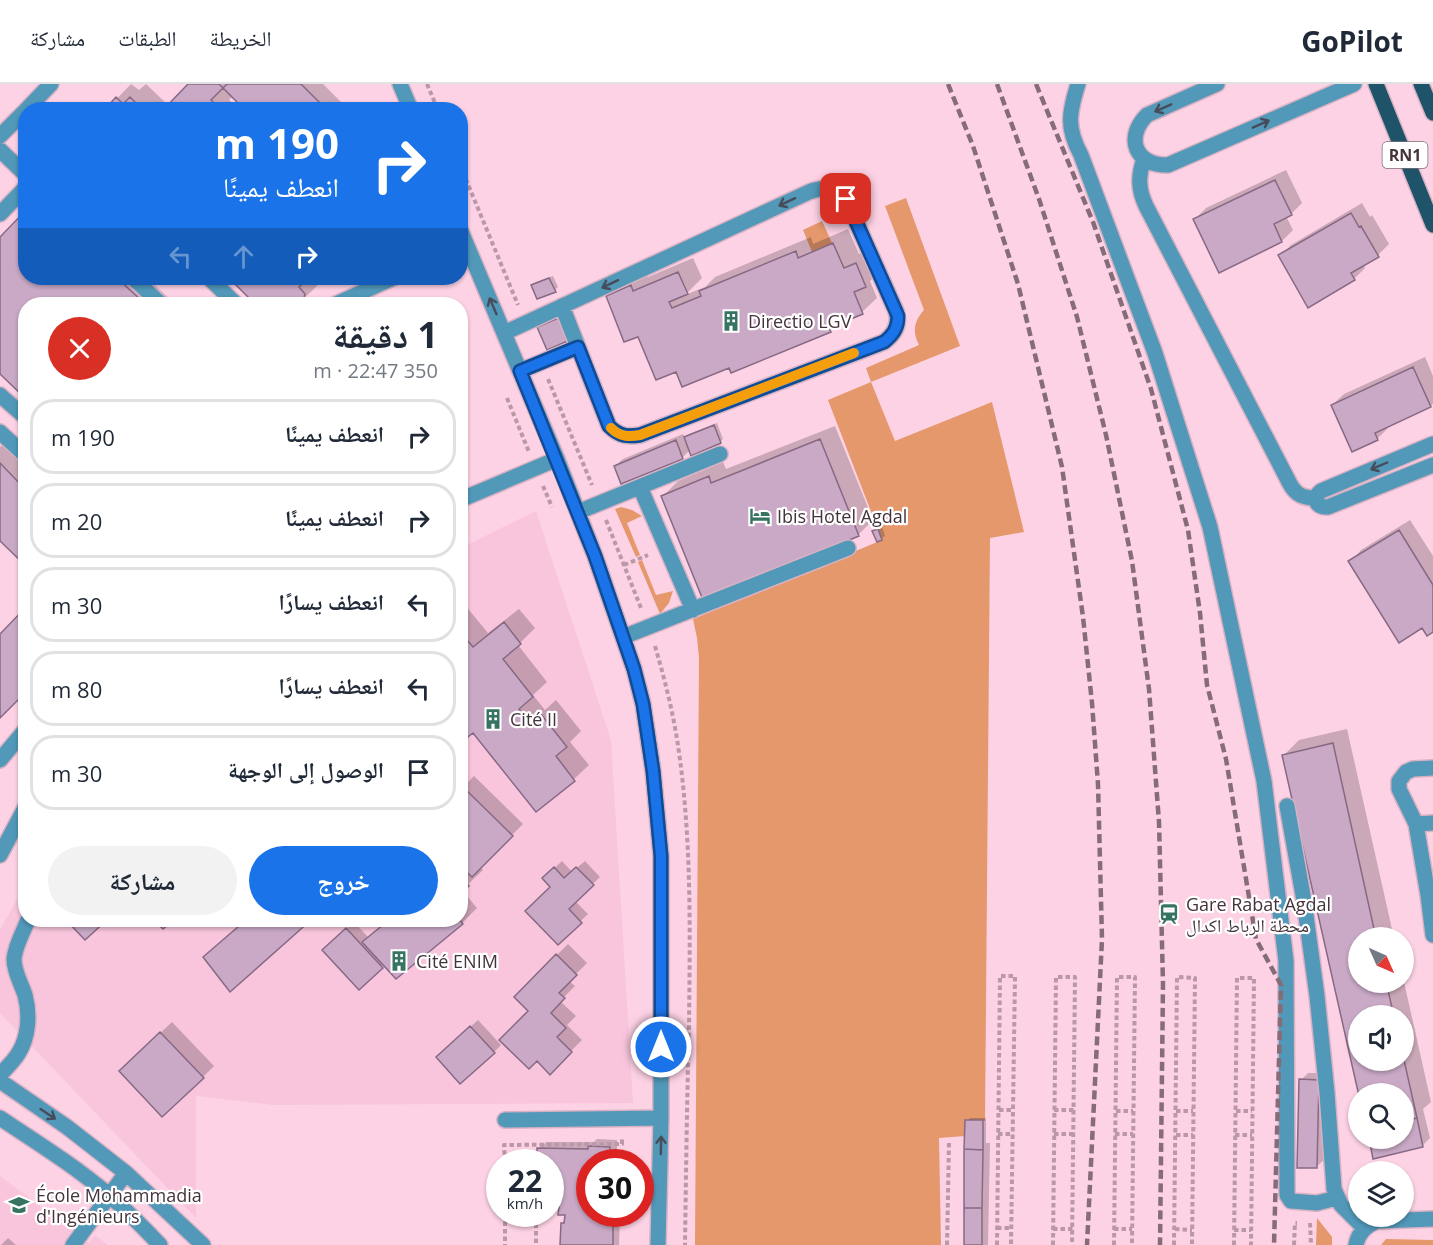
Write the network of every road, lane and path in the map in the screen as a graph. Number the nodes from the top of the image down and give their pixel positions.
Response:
1 (51, 84) edge
2 (400, 84) edge
3 (427, 84) edge
4 (1078, 84) edge
5 (1217, 84) edge
6 (1354, 84) edge
7 (1376, 84) edge
8 (1421, 84) edge
9 (34, 102) edge
10 (408, 102) edge
11 (435, 102) edge
12 (1433, 113) edge
13 (18, 118) edge
14 (0, 136) edge
15 (0, 150) edge
16 (1144, 159) junction
17 (18, 167) edge
18 (18, 195) edge
19 (0, 214) edge
20 (1433, 225) edge
21 (468, 254) edge
22 (141, 285) edge
23 (216, 285) edge
24 (378, 285) edge
25 (153, 297) edge
26 (229, 297) edge
27 (351, 297) edge
28 (562, 306) junction
29 (504, 333) junction
30 (578, 347) junction
31 (520, 371) junction
32 (505, 394) dead end
33 (0, 395) edge
34 (18, 411) edge
35 (0, 432) edge
36 (1433, 444) edge
37 (18, 449) edge
38 (720, 454) dead end
39 (556, 459) junction
40 (1433, 465) edge
41 (536, 468) junction
42 (640, 487) junction
43 (468, 497) edge
44 (1316, 498) junction
45 (554, 512) dead end
46 (578, 512) junction
47 (666, 547) junction
48 (848, 548) dead end
49 (624, 565) dead end
50 (693, 610) junction
51 (623, 637) junction
52 (18, 739) edge
53 (0, 760) edge
54 (1433, 768) edge
55 (1287, 806) dead end
56 (18, 821) edge
57 (1433, 823) edge
58 (1416, 824) junction
59 (0, 855) edge
60 (25, 927) edge
61 (1433, 935) edge
62 (0, 1075) edge
63 (0, 1081) edge
64 (999, 1110) junction
65 (1013, 1110) junction
66 (1054, 1110) junction
67 (1074, 1110) junction
68 (1116, 1111) junction
69 (1133, 1111) junction
70 (1176, 1111) junction
71 (1193, 1111) junction
72 (1236, 1111) junction
73 (1252, 1111) junction
74 (0, 1118) edge
75 (621, 1118) junction
76 (661, 1118) junction
77 (505, 1120) dead end
78 (998, 1134) junction
79 (1013, 1134) junction
80 (1054, 1134) junction
81 (1074, 1134) junction
82 (1115, 1134) junction
83 (1133, 1134) junction
84 (1176, 1135) junction
85 (1193, 1135) junction
86 (1235, 1135) junction
87 (1252, 1135) junction
88 (949, 1143) dead end
89 (504, 1149) edge
90 (126, 1173) junction
91 (110, 1196) junction
92 (1337, 1198) junction
93 (1433, 1219) edge
94 (505, 1227) edge
95 (536, 1227) edge
96 (997, 1228) junction
97 (1012, 1228) junction
98 (1364, 1228) junction
99 (1053, 1229) junction
100 (1072, 1229) junction
101 (1114, 1229) junction
102 (1132, 1229) junction
103 (1174, 1229) junction
104 (1192, 1230) junction
105 (1234, 1230) junction
106 (1251, 1230) junction
107 (73, 1245) edge
108 (160, 1245) edge
109 (203, 1245) edge
110 (505, 1245) edge
111 (536, 1245) edge
112 (658, 1245) edge
113 (947, 1245) edge
114 (997, 1245) edge
115 (1011, 1245) edge
116 (1053, 1245) edge
117 (1072, 1245) edge
118 (1114, 1245) edge
119 (1132, 1245) edge
120 (1174, 1245) edge
121 (1192, 1245) edge
122 (1234, 1245) edge
123 (1251, 1245) edge
124 (1294, 1245) edge
125 (1311, 1245) edge
126 (1356, 1245) edge

1 - 9 street
2 - 10 street
3 - 11 path
4 - 92 street
5 -> 16 street
16 -> 6 street
7 - 20 main road, RN1
8 - 12 main road
13 - 14 street
15 - 17 street
16 - 44 street
18 - 19 street
29 -> 21 street
22 - 25 street
23 - 26 street
24 - 27 street
28 - 29 street
28 - 30 street
30 -> 28 street
29 - 31 street
30 - 31 street
31 - 39 street
32 - 41 path
33 - 34 street
35 - 37 street
36 -> 44 street
38 - 42 street
39 - 41 street
39 - 46 street
40 - 44 street
41 - 43 street
41 - 45 path
42 - 46 street
42 - 47 street
46 - 51 street
47 - 49 path
47 - 50 street
48 - 50 street
50 - 51 street
51 - 76 street
52 - 53 street
54 - 58 street
55 - 92 street
56 - 59 street
57 - 58 street
58 - 61 street
60 - 62 street
63 -> 90 street
64 - 65 path
64 - 65 path
64 - 78 path
65 - 79 path
66 - 67 path
66 - 67 path
66 - 80 path
67 - 81 path
68 - 69 path
68 - 69 path
68 - 82 path
69 - 83 path
70 - 71 path
70 - 71 path
70 - 84 path
71 - 85 path
72 - 73 path
72 - 73 path
72 - 86 path
73 - 87 path
74 - 91 street
75 - 76 street
75 - 77 street
75 - 89 path
112 -> 76 street
78 - 79 path
78 - 96 path
79 - 97 path
80 - 81 path
80 - 99 path
81 - 100 path
82 - 83 path
82 - 101 path
83 - 102 path
84 - 85 path
84 - 103 path
85 - 104 path
86 - 87 path
86 - 105 path
87 - 106 path
88 - 113 path
90 - 91 street
90 - 109 street
91 - 107 street
91 - 108 street
92 - 98 street
93 - 98 street
94 - 110 path
95 - 111 path
96 - 97 path
96 - 114 path
97 - 115 path
98 - 126 street
99 - 100 path
99 - 116 path
100 - 117 path
101 - 102 path
101 - 118 path
102 - 119 path
103 - 104 path
103 - 120 path
104 - 121 path
105 - 106 path
105 - 122 path
106 - 123 path
124 - 125 path

